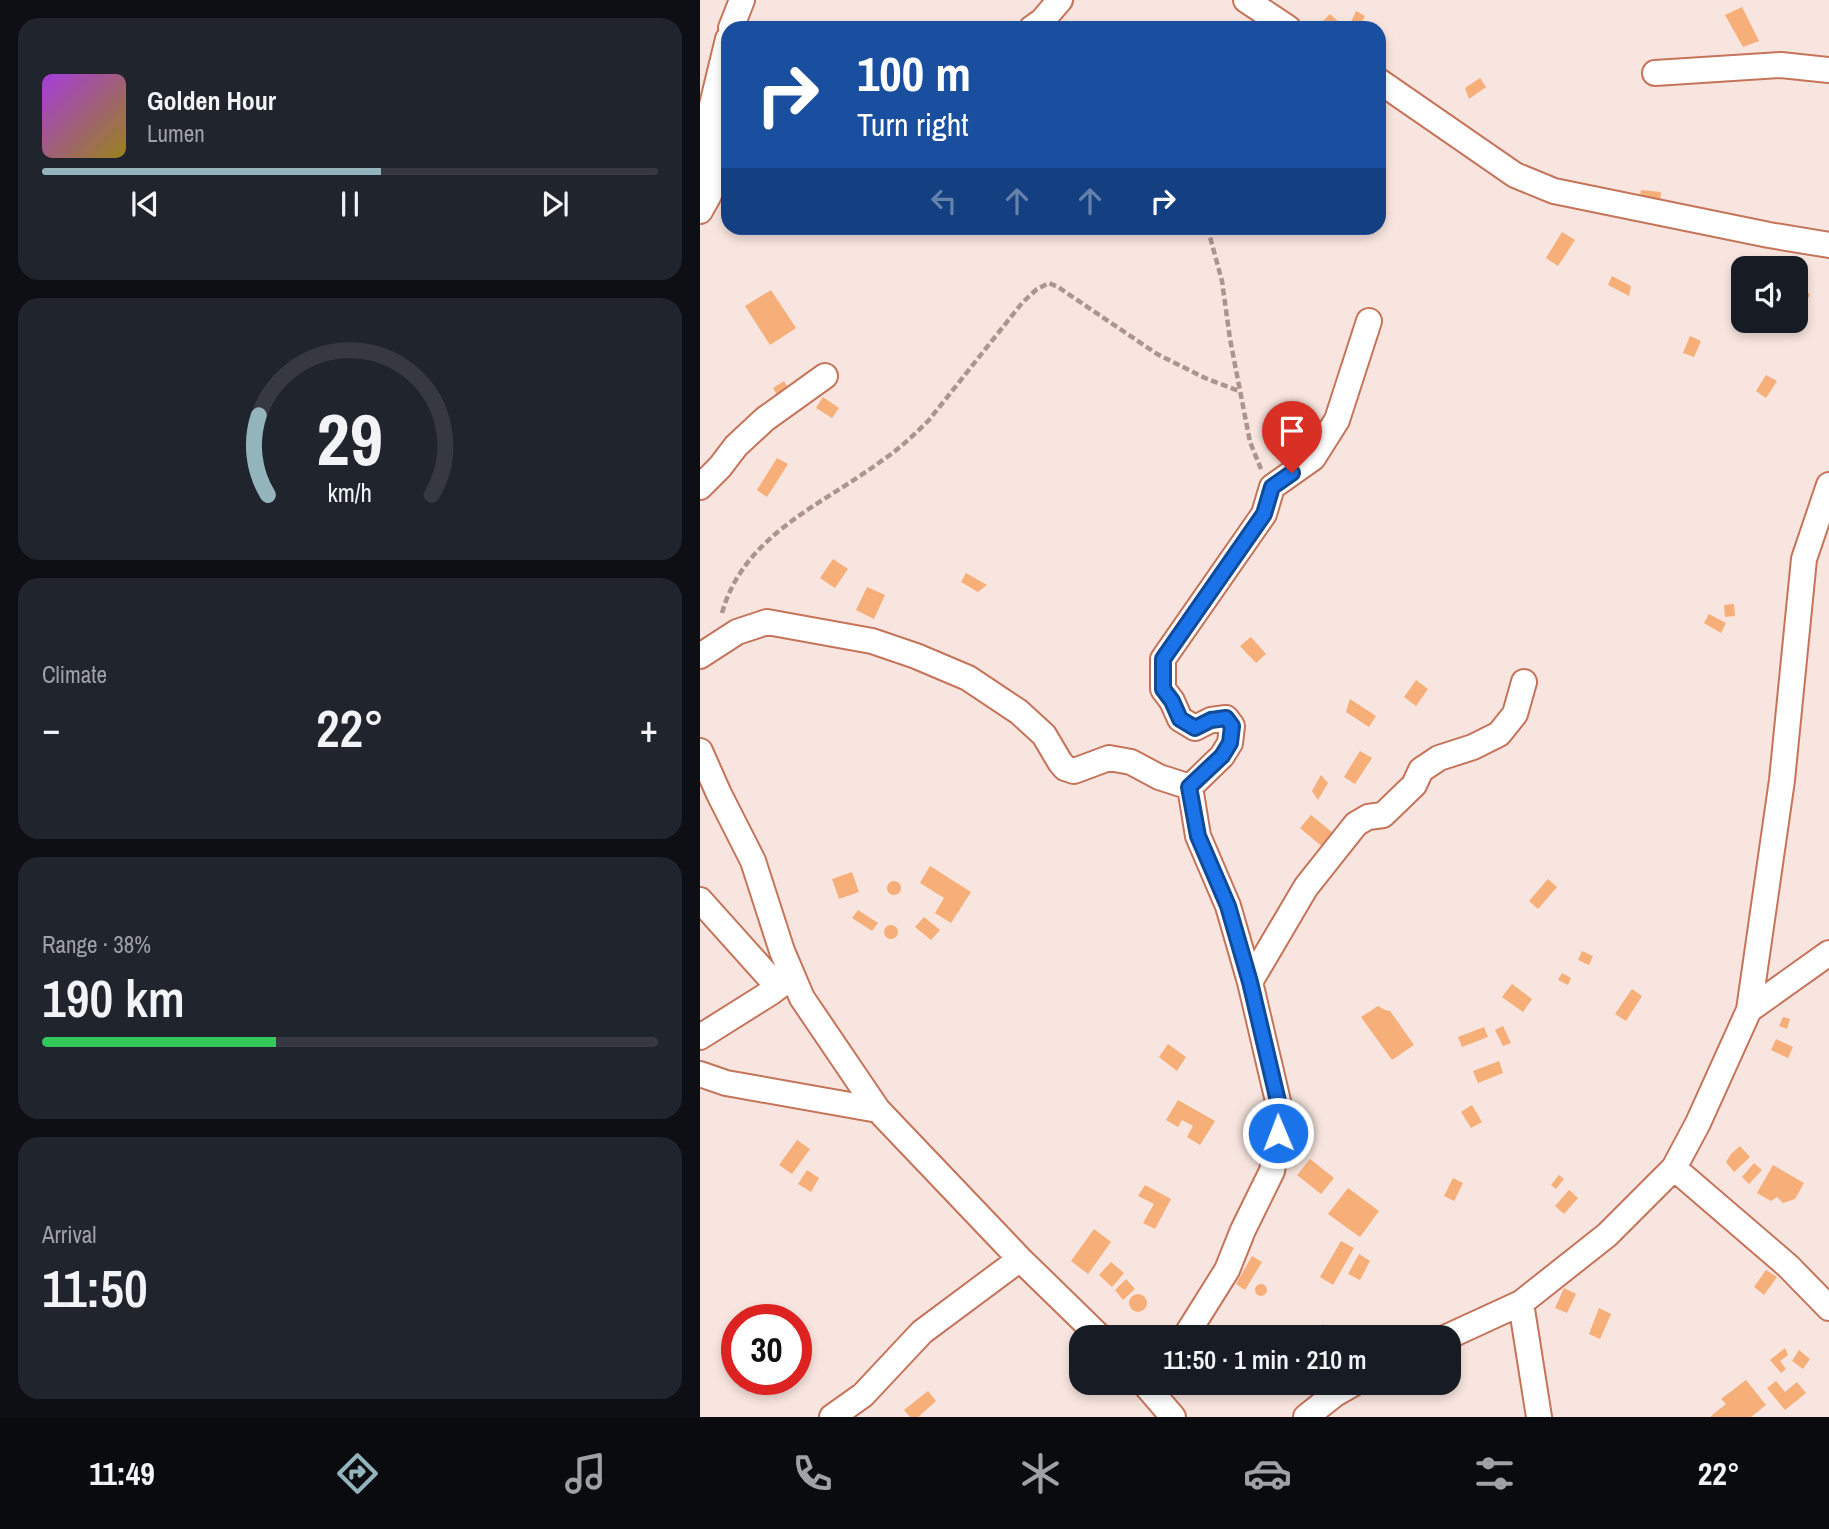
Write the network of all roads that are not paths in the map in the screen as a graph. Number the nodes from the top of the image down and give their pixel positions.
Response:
1 (742, 0) edge
2 (1060, 0) edge
3 (1246, 0) edge
4 (734, 21) edge
5 (1042, 21) edge
6 (1278, 21) edge
7 (721, 68) edge
8 (1829, 70) edge
9 (1655, 73) dead end
10 (1386, 86) edge
11 (700, 211) edge
12 (1829, 245) edge
13 (1369, 321) dead end
14 (825, 376) dead end
15 (1829, 485) edge
16 (700, 487) edge
17 (706, 652) edge
18 (1524, 682) dead end
19 (700, 751) edge
20 (1189, 787) junction
21 (700, 900) edge
22 (1829, 953) edge
23 (785, 981) junction
24 (1250, 982) junction
25 (1749, 1010) junction
26 (700, 1037) edge
27 (700, 1074) edge
28 (878, 1110) junction
29 (1674, 1168) junction
30 (1020, 1259) junction
31 (1521, 1303) junction
32 (1829, 1308) edge
33 (1088, 1325) edge
34 (1193, 1325) edge
35 (1461, 1331) edge
36 (1534, 1388) junction
37 (1157, 1395) edge
38 (1334, 1395) edge
39 (832, 1417) edge
40 (1173, 1417) edge
41 (1306, 1417) edge
42 (1539, 1417) edge
43 (1555, 1417) edge

1 - 4 street
2 - 5 street
3 - 6 street
7 - 11 street
8 - 9 street
10 - 12 street
13 - 20 street
14 - 16 street
15 - 25 street
17 - 20 street
18 - 24 street
19 - 23 street
20 - 24 street
21 - 23 street
22 - 25 street
23 - 26 street
23 - 28 street
24 - 34 street
25 - 29 street
27 - 28 street
28 - 30 street
29 - 31 street
29 - 32 street
30 - 33 street
30 - 39 street
31 - 35 street
31 - 36 street
36 - 42 street
36 - 43 street
37 - 40 street
38 - 41 street

